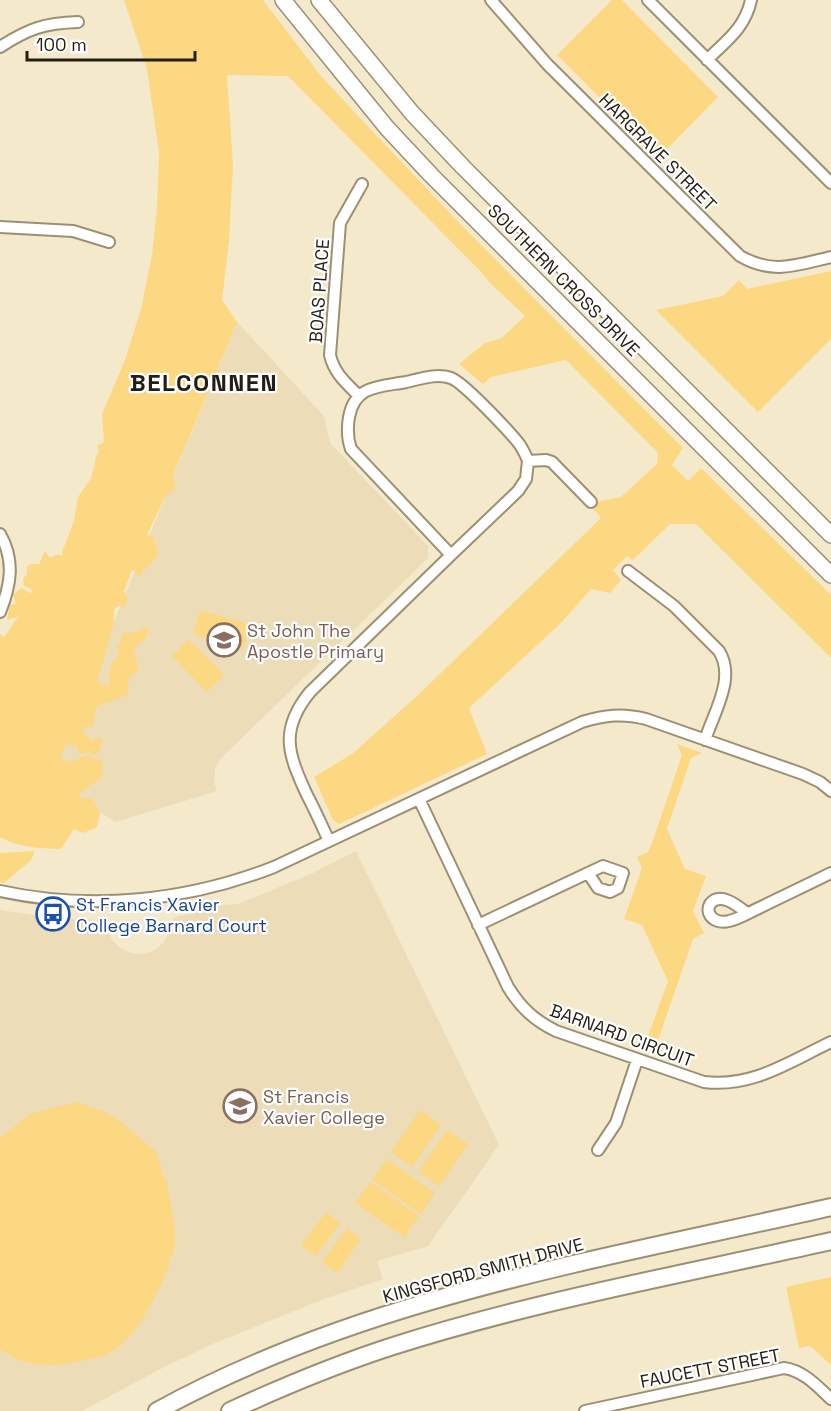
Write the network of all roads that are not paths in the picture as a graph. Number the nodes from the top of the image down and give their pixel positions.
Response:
1 (283, 0) edge
2 (319, 0) edge
3 (491, 0) edge
4 (648, 0) edge
5 (751, 0) edge
6 (78, 22) dead end
7 (0, 47) edge
8 (707, 60) junction
9 (829, 176) edge
10 (362, 184) dead end
11 (0, 228) edge
12 (109, 242) dead end
13 (831, 257) edge
14 (358, 395) junction
15 (528, 461) junction
16 (591, 502) dead end
17 (0, 534) edge
18 (831, 535) edge
19 (452, 555) junction
20 (628, 572) dead end
21 (831, 575) edge
22 (0, 612) edge
23 (705, 740) junction
24 (831, 791) edge
25 (419, 799) junction
26 (329, 841) junction
27 (588, 873) dead end
28 (831, 873) edge
29 (0, 891) edge
30 (747, 913) dead end
31 (478, 925) junction
32 (831, 1042) edge
33 (638, 1060) junction
34 (598, 1150) dead end
35 (831, 1207) edge
36 (831, 1241) edge
37 (831, 1399) edge
38 (158, 1411) edge
39 (230, 1411) edge
40 (585, 1411) edge

1 - 21 main road, SOUTHERN CROSS DRIVE
2 - 18 main road, SOUTHERN CROSS DRIVE
3 - 13 street, HARGRAVE STREET
4 - 8 street
5 - 8 street
6 - 7 street
8 - 9 street
10 - 14 street, BOAS PLACE
11 - 12 street
14 - 15 street
14 - 19 street
15 - 16 street
15 - 19 street
17 - 22 street
19 - 26 street
20 - 23 street
23 - 24 street
23 - 25 street
25 - 26 street
25 - 31 street, BARNARD CIRCUIT
26 - 29 street
27 - 31 street
28 - 30 street
31 - 33 street, BARNARD CIRCUIT
32 - 33 street, BARNARD CIRCUIT
33 - 34 street
35 - 38 main road, KINGSFORD SMITH DRIVE
36 - 39 main road
37 - 40 street, FAUCETT STREET

